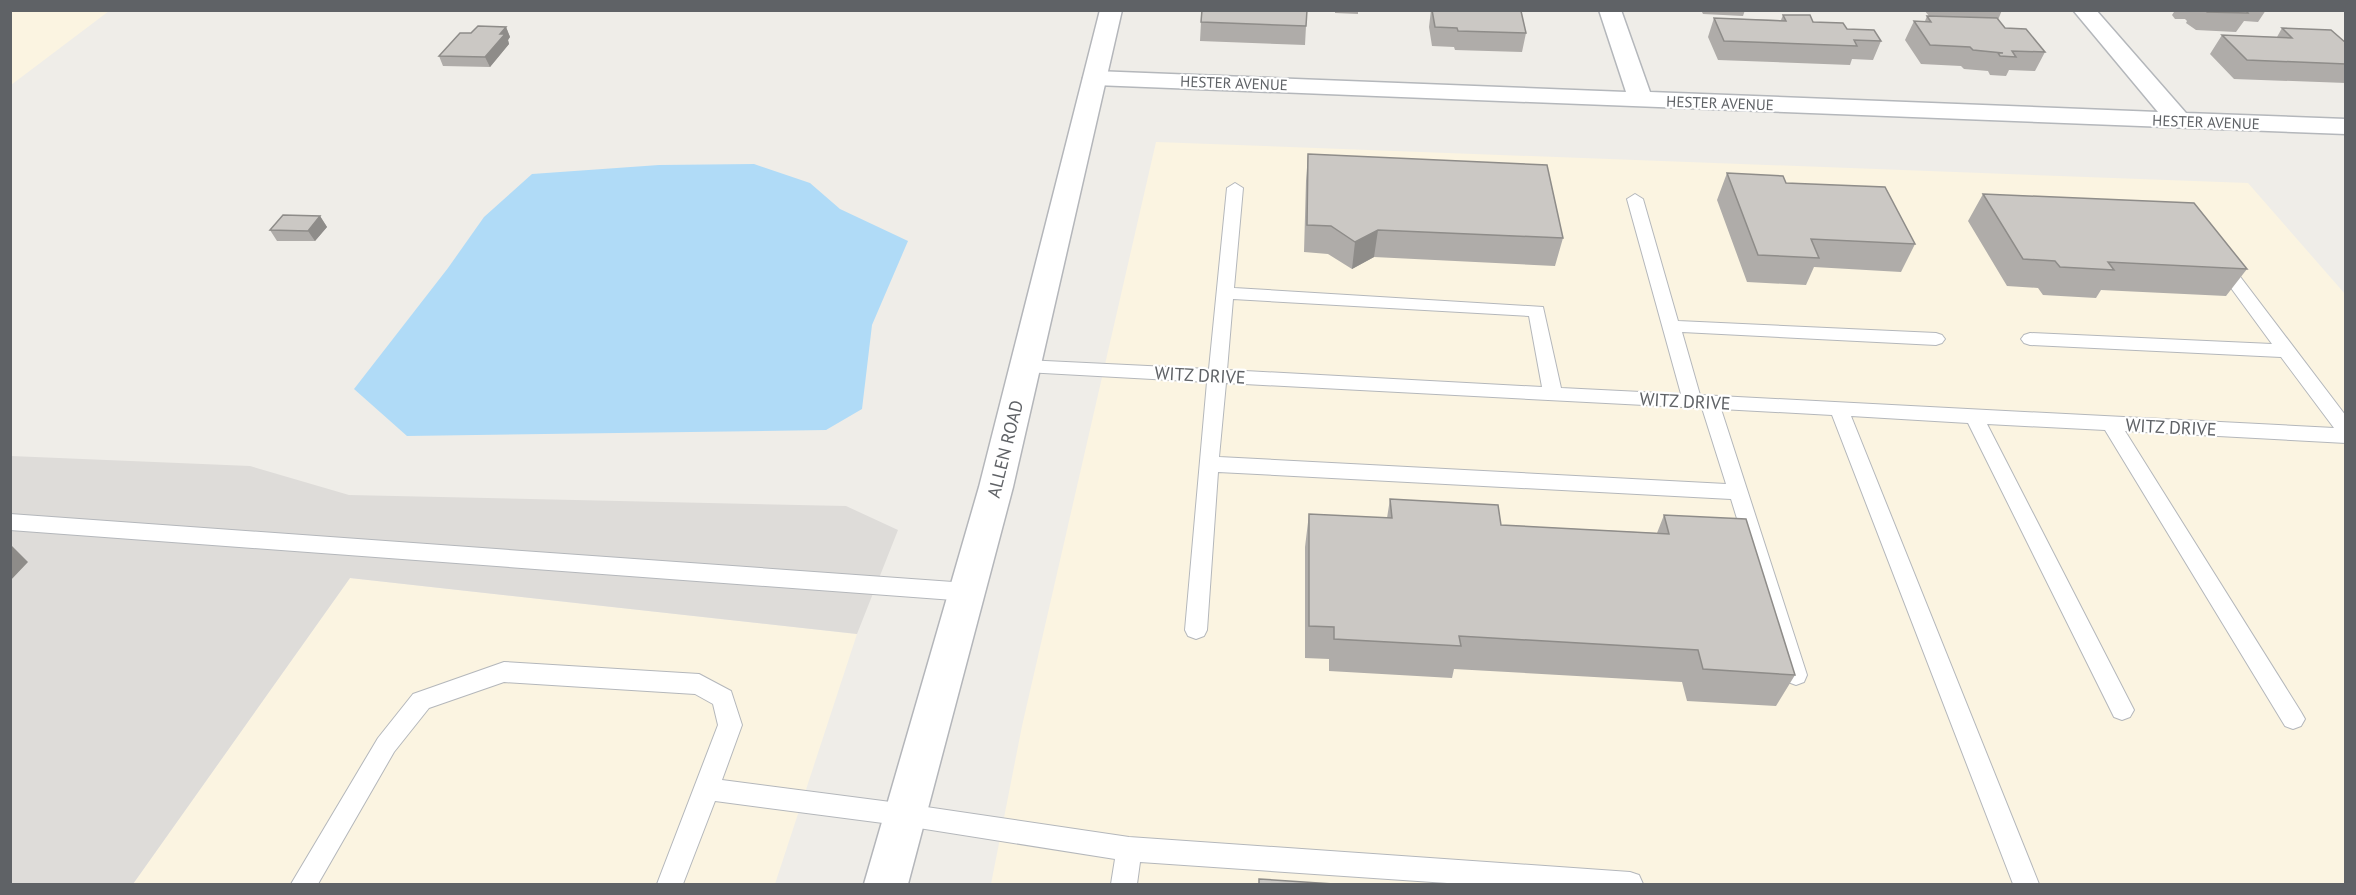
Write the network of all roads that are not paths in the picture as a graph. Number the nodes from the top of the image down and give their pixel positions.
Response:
1 (1111, 10) edge
2 (1610, 10) edge
3 (2084, 10) edge
4 (1095, 78) junction
5 (1641, 100) junction
6 (2179, 121) junction
7 (2346, 127) edge
8 (1235, 188) dead end
9 (1635, 199) dead end
10 (2210, 249) edge
11 (1225, 293) junction
12 (1671, 326) junction
13 (1936, 339) dead end
14 (2030, 339) dead end
15 (2286, 351) junction
16 (1025, 366) junction
17 (1216, 376) junction
18 (1552, 394) junction
19 (1701, 402) junction
20 (1839, 409) junction
21 (1974, 416) junction
22 (2111, 424) junction
23 (2346, 431) edge
24 (2346, 436) edge
25 (1209, 464) junction
26 (1738, 492) junction
27 (10, 522) edge
28 (967, 592) junction
29 (1196, 630) dead end
30 (1796, 675) edge
31 (2122, 710) dead end
32 (2293, 719) dead end
33 (707, 789) junction
34 (906, 815) junction
35 (1129, 849) junction
36 (304, 885) edge
37 (670, 885) edge
38 (886, 885) edge
39 (1124, 885) edge
40 (1630, 885) edge
41 (2026, 885) edge

1 - 4 street, ALLEN ROAD
2 - 5 street
3 - 6 street
4 - 5 street, HESTER AVENUE
4 - 16 street, ALLEN ROAD
5 - 6 street, HESTER AVENUE
6 - 7 street, HESTER AVENUE
8 - 11 lane
9 - 12 lane
10 - 15 lane
11 - 17 lane
11 - 18 lane
12 - 13 lane
12 - 19 lane
14 - 15 lane
15 - 23 lane
16 - 17 lane, WITZ DRIVE
16 - 28 street, ALLEN ROAD
17 - 18 lane, WITZ DRIVE
17 - 25 lane
18 - 19 lane, WITZ DRIVE
19 - 20 lane, WITZ DRIVE
19 - 26 lane
20 - 21 lane, WITZ DRIVE
20 - 41 lane
21 - 22 lane, WITZ DRIVE
21 - 31 lane
22 - 24 lane, WITZ DRIVE
22 - 32 lane
25 - 26 lane
25 - 29 lane
26 - 30 lane
27 - 28 lane
28 - 34 street, ALLEN ROAD
33 - 34 lane
33 - 36 lane
33 - 37 lane
34 - 35 lane
34 - 38 street, ALLEN ROAD
35 - 39 lane
35 - 40 lane

